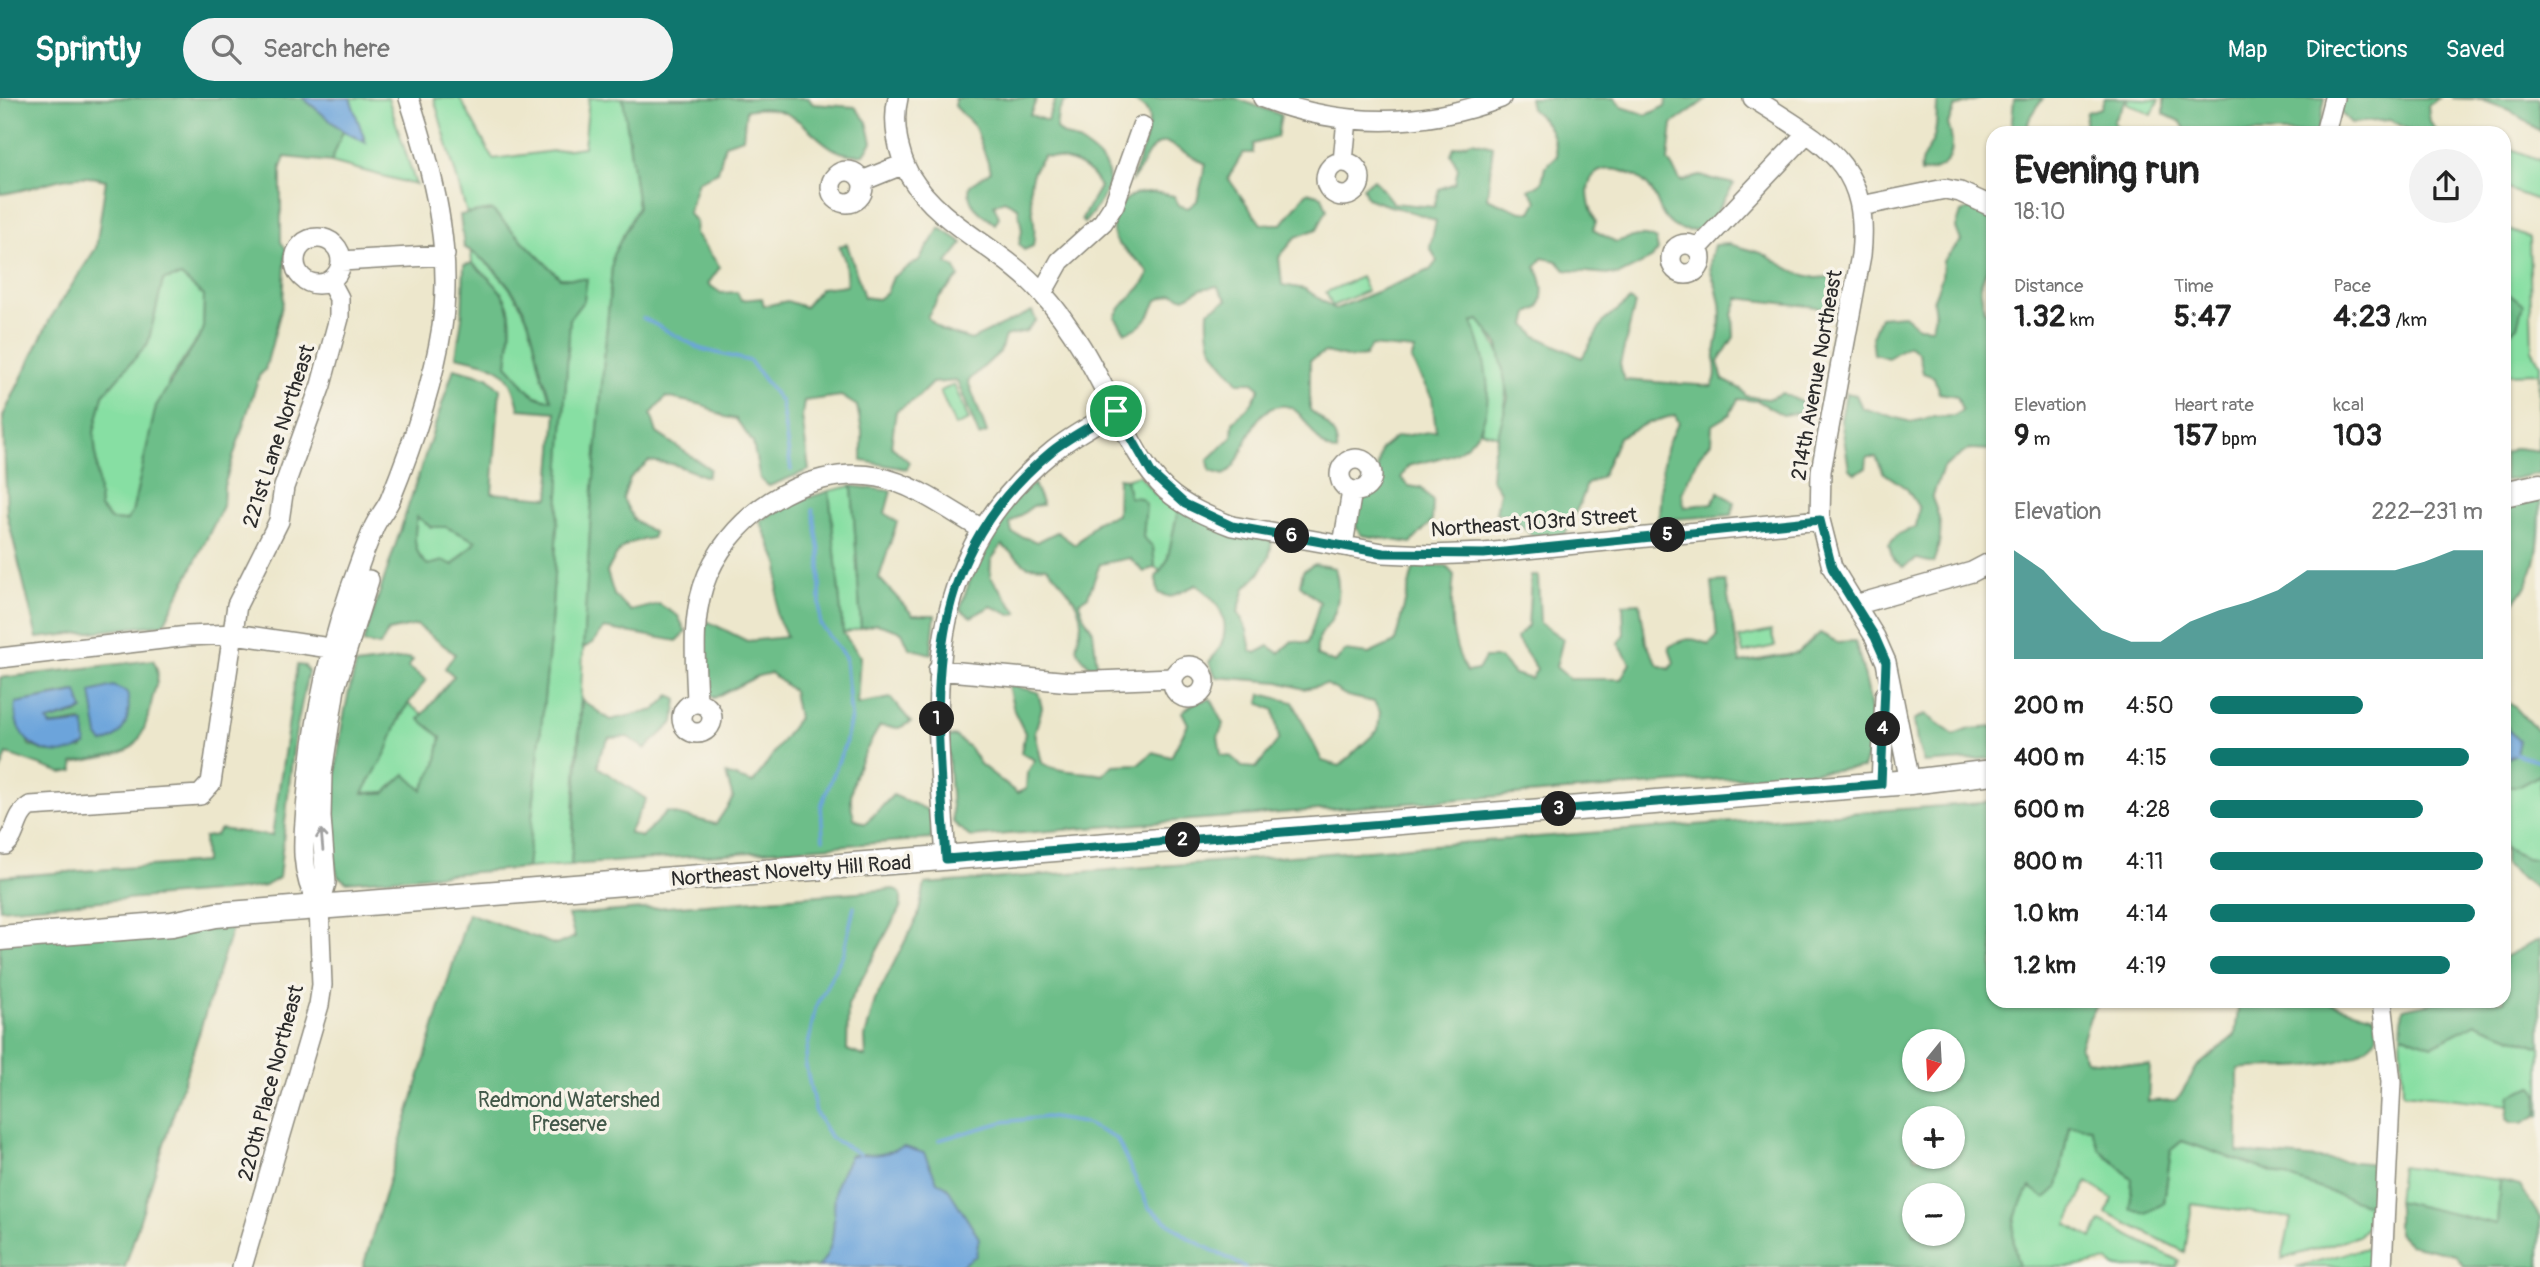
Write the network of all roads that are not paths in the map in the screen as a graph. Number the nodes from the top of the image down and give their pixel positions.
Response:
1 (410, 98) edge
2 (898, 98) edge
3 (1263, 98) edge
4 (1501, 98) edge
5 (1753, 98) edge
6 (2334, 98) edge
7 (1346, 119) junction
8 (1142, 126) dead end
9 (2327, 126) edge
10 (1807, 133) junction
11 (1343, 162) dead end
12 (904, 164) junction
13 (862, 181) dead end
14 (1986, 203) edge
15 (1861, 206) junction
16 (1697, 249) dead end
17 (445, 255) junction
18 (341, 261) junction
19 (330, 281) junction
20 (1042, 293) junction
21 (1116, 411) junction
22 (2540, 486) edge
23 (1352, 491) dead end
24 (2511, 492) edge
25 (1820, 520) junction
26 (982, 529) junction
27 (1343, 545) junction
28 (1986, 565) edge
29 (1855, 605) junction
30 (234, 635) junction
31 (338, 649) junction
32 (0, 658) edge
33 (1886, 662) junction
34 (938, 670) junction
35 (1173, 678) dead end
36 (696, 703) dead end
37 (1986, 773) edge
38 (1910, 782) junction
39 (1881, 784) junction
40 (5, 845) dead end
41 (946, 859) junction
42 (319, 907) junction
43 (216, 915) junction
44 (0, 925) edge
45 (0, 938) edge
46 (2383, 1008) edge
47 (242, 1267) edge
48 (2382, 1267) edge

1 - 17 street, 220th Place Northeast
2 - 12 street, Northeast 103rd Street
3 - 7 street
4 - 7 street
5 - 10 street, 214th Avenue Northeast
6 - 9 street
7 - 11 street
8 - 20 street
10 - 15 street, 214th Avenue Northeast
10 - 16 street
12 - 13 street
12 - 20 street, Northeast 103rd Street
14 - 15 street
15 - 25 street, 214th Avenue Northeast
17 - 18 street
17 - 31 street, 220th Place Northeast
18 - 19 street
18 - 19 street
19 - 30 street, 221st Lane Northeast
20 - 21 street, Northeast 103rd Street
21 - 26 street
21 - 27 street, Northeast 103rd Street
22 - 24 main road
23 - 27 street
25 - 27 street, Northeast 103rd Street
25 - 29 street, 214th Avenue Northeast
26 - 34 street
26 - 36 street
28 - 29 street
29 - 33 street, 214th Avenue Northeast
30 - 31 street
30 - 32 street
30 - 40 street, 221st Lane Northeast
31 - 42 street, 220th Place Northeast
33 - 38 street, 214th Avenue Northeast
33 - 39 street, 214th Avenue Northeast
34 - 35 street
34 - 41 street
37 - 38 main road, Northeast Novelty Hill Road
38 - 39 main road, Northeast Novelty Hill Road
39 - 41 main road, Northeast Novelty Hill Road
41 - 42 main road, Northeast Novelty Hill Road
42 - 43 main road, Northeast Novelty Hill Road
42 - 47 street, 220th Place Northeast
43 - 44 main road, Northeast Novelty Hill Road
43 - 45 main road, Northeast Novelty Hill Road
46 - 48 street

